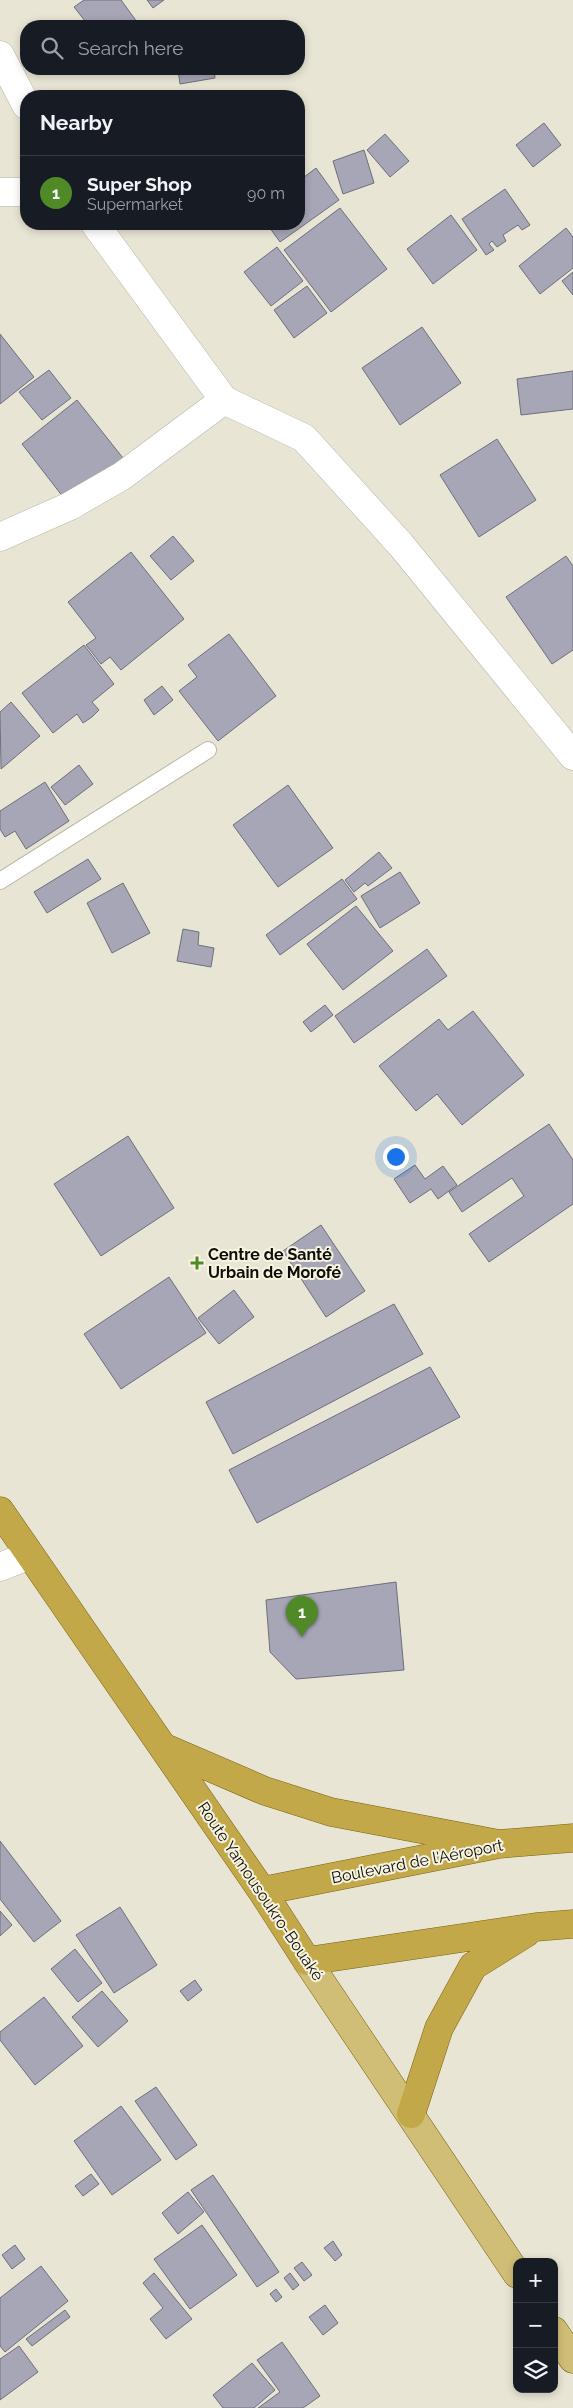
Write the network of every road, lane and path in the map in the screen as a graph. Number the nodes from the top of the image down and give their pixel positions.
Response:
1 (0, 55) edge
2 (20, 93) edge
3 (0, 192) edge
4 (20, 192) edge
5 (99, 230) edge
6 (224, 400) junction
7 (0, 537) edge
8 (208, 750) dead end
9 (573, 756) edge
10 (0, 881) edge
11 (0, 1512) edge
12 (30, 1555) junction
13 (0, 1568) edge
14 (163, 1747) junction
15 (573, 1838) edge
16 (499, 1844) junction
17 (262, 1892) junction
18 (573, 1924) edge
19 (536, 1927) junction
20 (307, 1961) junction
21 (411, 2114) junction
22 (513, 2268) edge
23 (558, 2337) edge
24 (573, 2359) edge

1 - 2 street
3 - 4 street
5 - 6 street
6 - 7 street
6 - 9 street
8 - 10 lane
11 - 12 highway, Route Yamousoukro-Bouaké
12 - 13 street
12 - 14 highway, Route Yamousoukro-Bouaké
14 - 16 highway
14 - 17 highway, Route Yamousoukro-Bouaké
15 - 16 highway, Boulevard de l'Aéroport
16 - 17 highway, Boulevard de l'Aéroport
17 - 20 highway, Route Yamousoukro-Bouaké
18 - 19 highway
19 - 20 highway
19 - 21 highway
20 - 21 main road, Route Yamousoukro-Bouaké
21 - 22 main road, Route Yamousoukro-Bouaké
23 - 24 main road

